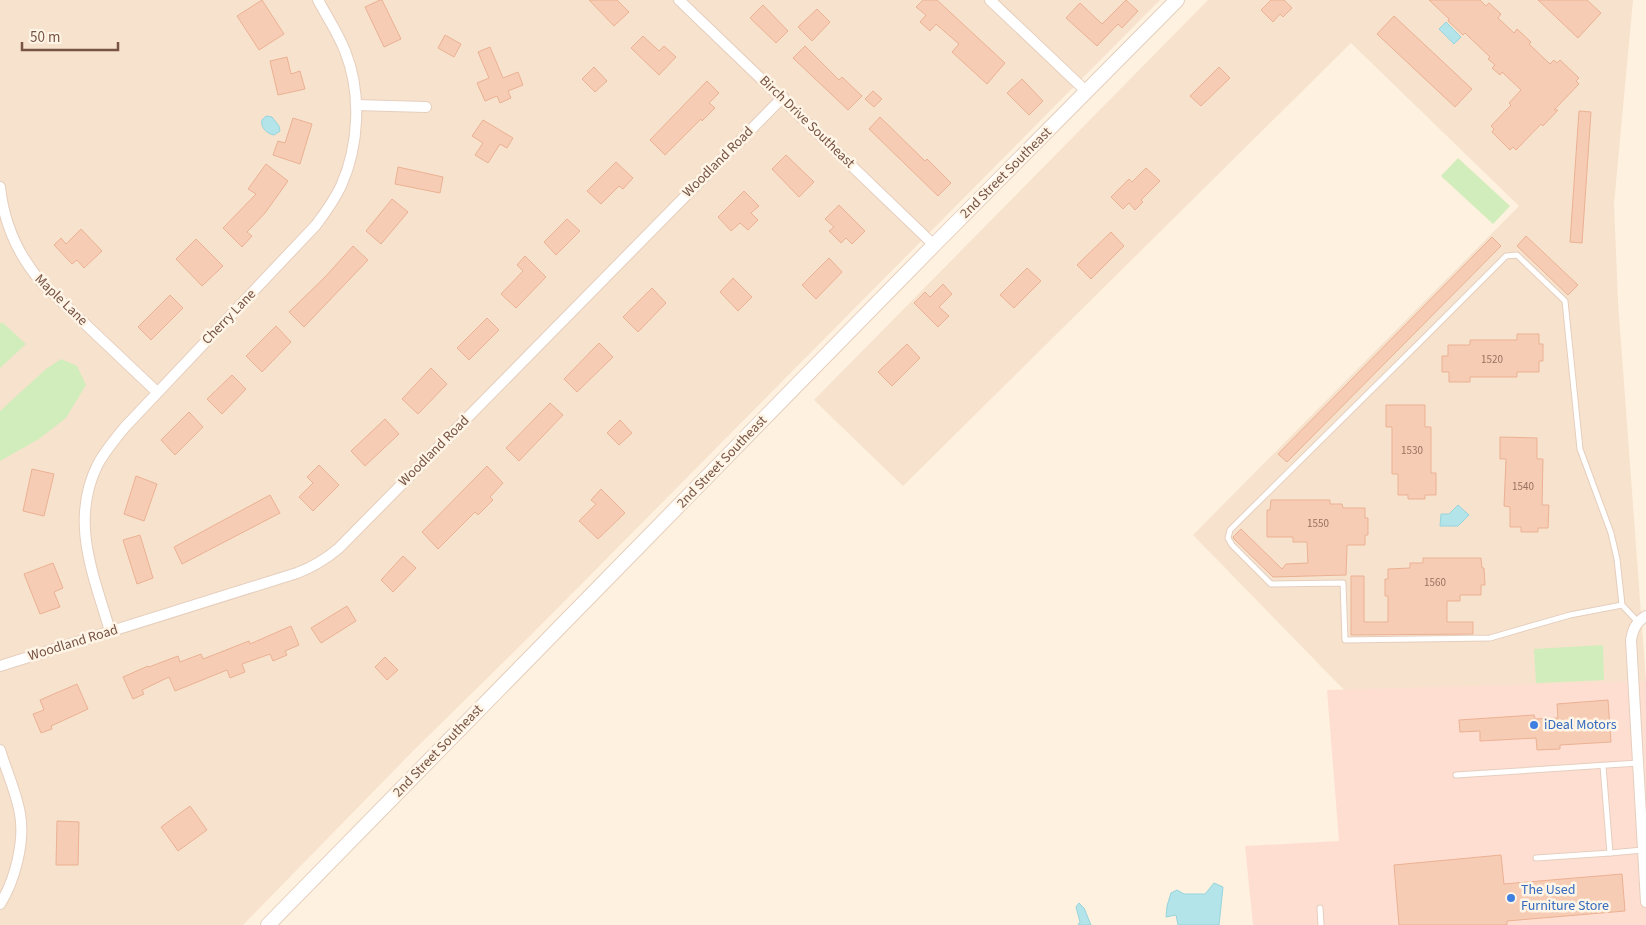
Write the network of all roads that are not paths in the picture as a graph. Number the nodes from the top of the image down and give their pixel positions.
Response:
1 (318, 0) edge
2 (679, 0) edge
3 (990, 0) edge
4 (1177, 0) edge
5 (1087, 92) junction
6 (782, 97) junction
7 (356, 105) junction
8 (426, 107) dead end
9 (0, 187) edge
10 (934, 245) junction
11 (157, 392) junction
12 (1622, 605) junction
13 (1642, 619) edge
14 (110, 631) junction
15 (0, 666) edge
16 (0, 750) edge
17 (1638, 763) junction
18 (1603, 766) junction
19 (1456, 774) dead end
20 (1643, 850) junction
21 (1610, 852) junction
22 (1536, 858) dead end
23 (1646, 902) edge
24 (0, 904) edge
25 (1320, 908) dead end
26 (268, 925) edge
27 (1321, 925) edge

1 - 7 street, Cherry Lane
2 - 6 street, Birch Drive Southeast
3 - 5 street
4 - 5 street, 2nd Street Southeast
5 - 10 street, 2nd Street Southeast
6 - 10 street, Birch Drive Southeast
6 - 14 street, Woodland Road
7 - 8 street
7 - 11 street, Cherry Lane
9 - 11 street, Maple Lane
10 - 26 street, 2nd Street Southeast
11 - 14 street, Cherry Lane
12 - 12 lane
12 - 13 lane
13 - 17 street
14 - 15 street, Woodland Road
16 - 24 street
17 - 18 lane
17 - 20 street
18 - 19 lane
18 - 21 lane
20 - 21 lane
20 - 23 street
21 - 22 lane
25 - 27 lane

